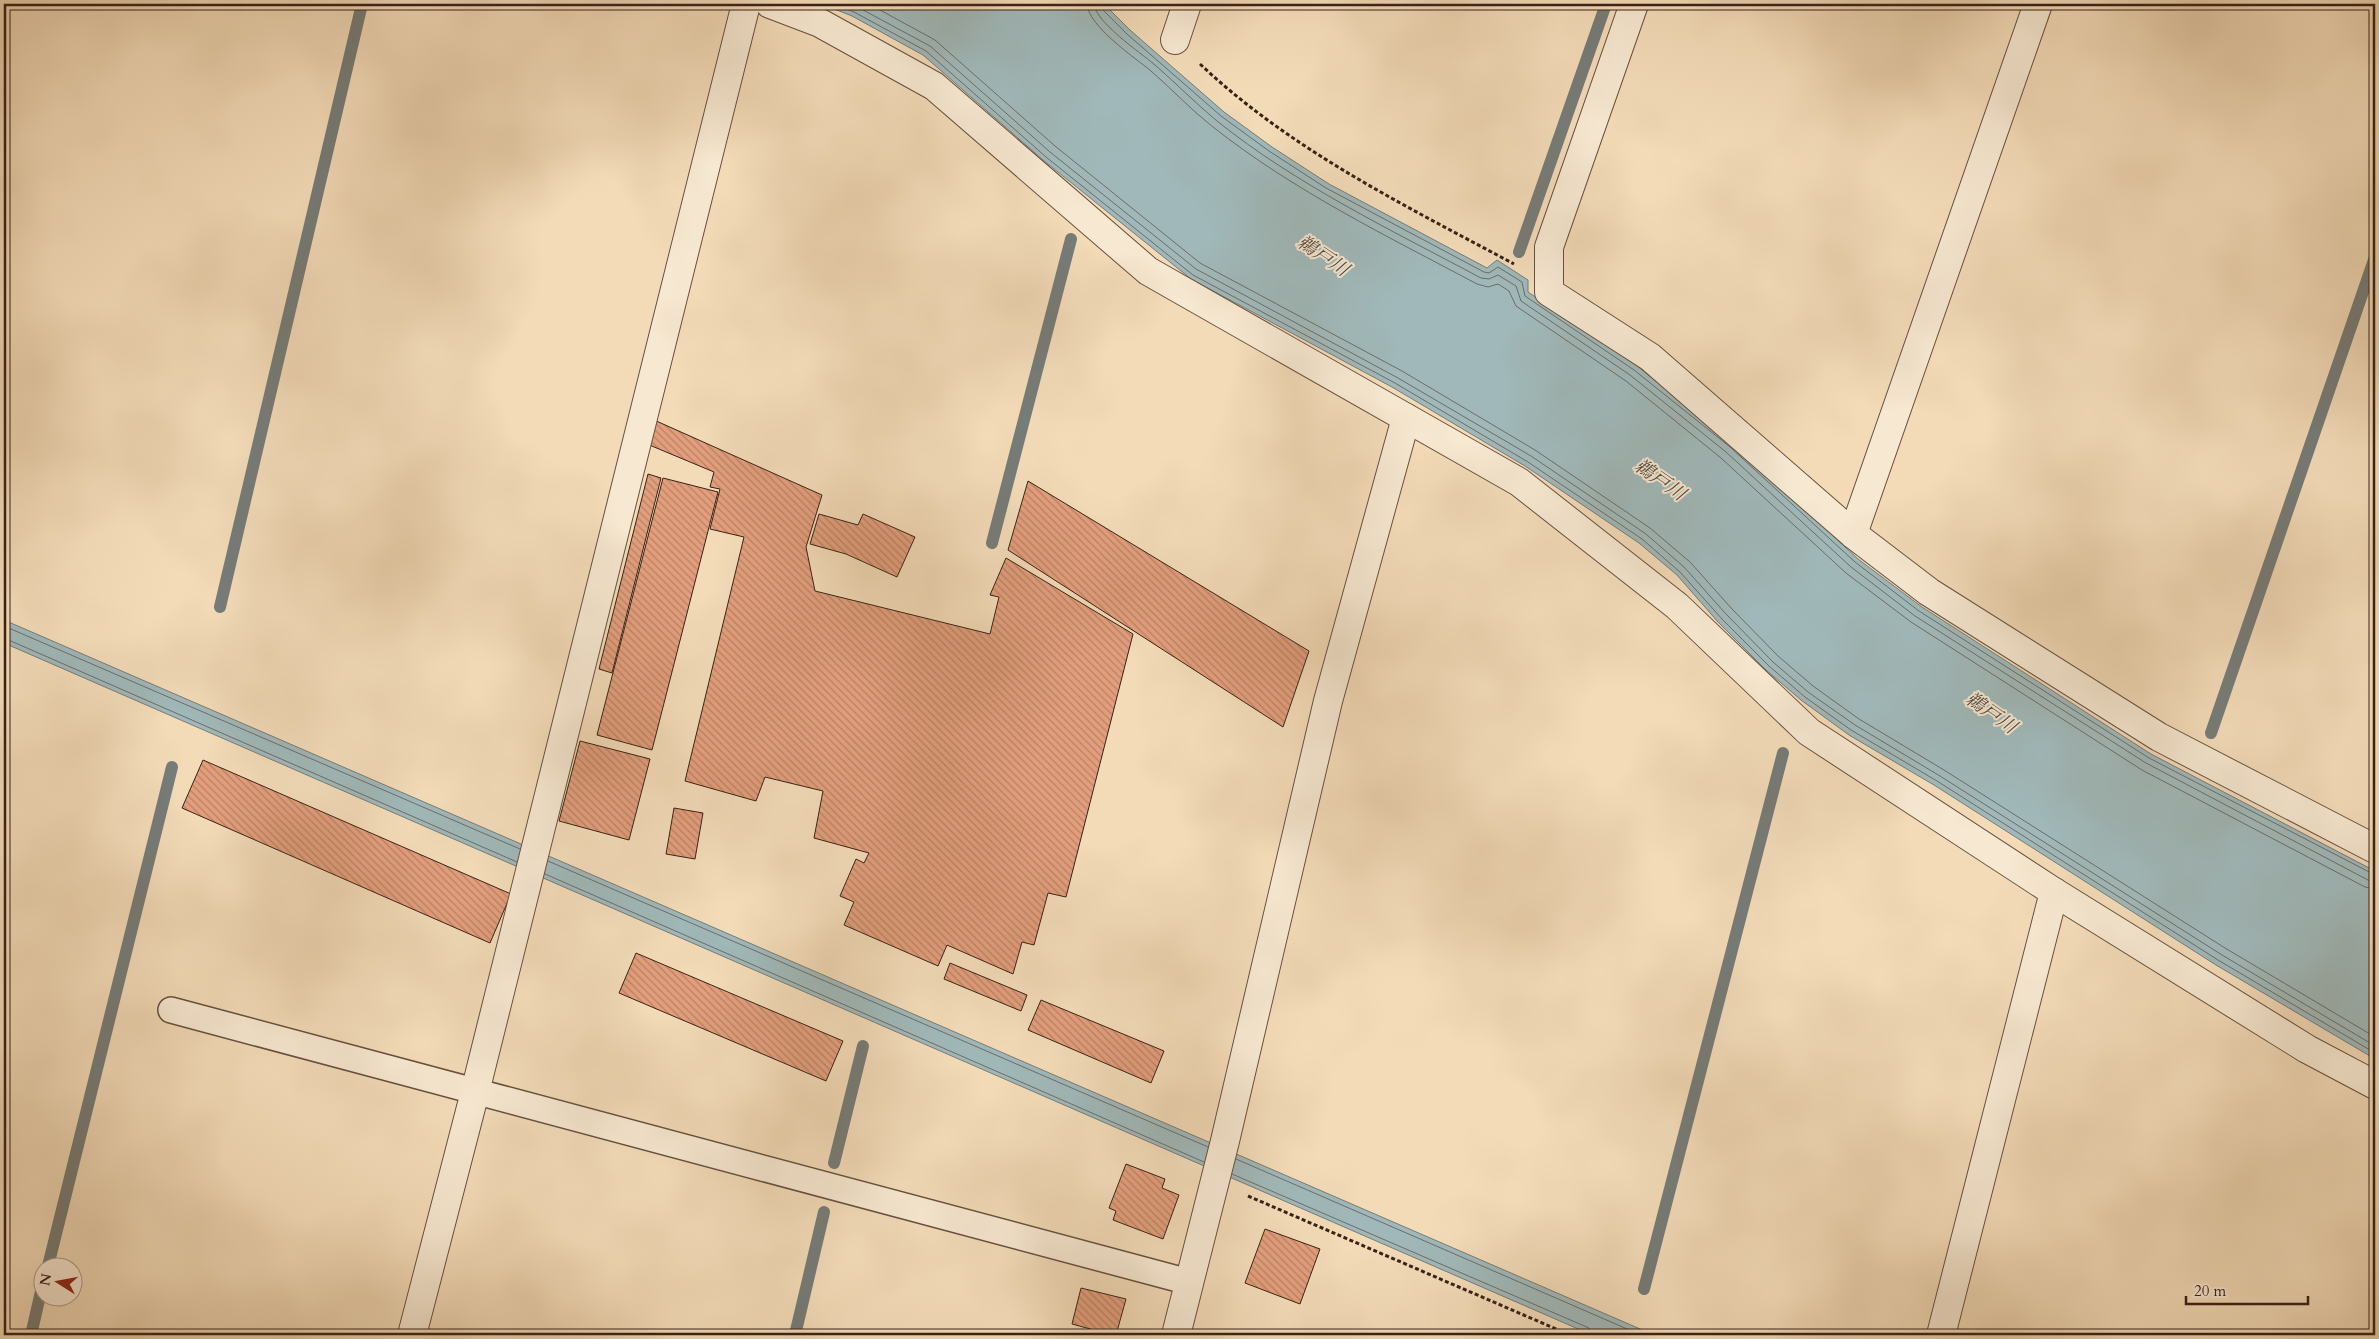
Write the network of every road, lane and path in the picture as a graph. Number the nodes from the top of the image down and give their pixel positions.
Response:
1 (746, 4) edge
2 (770, 4) edge
3 (1142, 4) edge
4 (1188, 4) edge
5 (1634, 4) edge
6 (2038, 4) edge
7 (1175, 40) junction
8 (1549, 292) junction
9 (1406, 418) junction
10 (1853, 534) junction
11 (2375, 848) edge
12 (2054, 892) junction
13 (171, 1010) dead end
14 (2375, 1085) edge
15 (475, 1092) junction
16 (1215, 1182) junction
17 (1189, 1282) junction
18 (412, 1335) edge
19 (1176, 1335) edge
20 (1570, 1335) edge
21 (1941, 1335) edge

1 - 15 street
2 - 9 street
3 - 7 path
4 - 7 street
5 - 8 street
6 - 10 street
7 - 8 path
8 - 10 street
9 - 12 street
9 - 16 street
10 - 11 street
12 - 14 street
12 - 21 street
13 - 15 lane
15 - 17 lane
15 - 18 street
16 - 17 street
16 - 20 path
17 - 19 street

